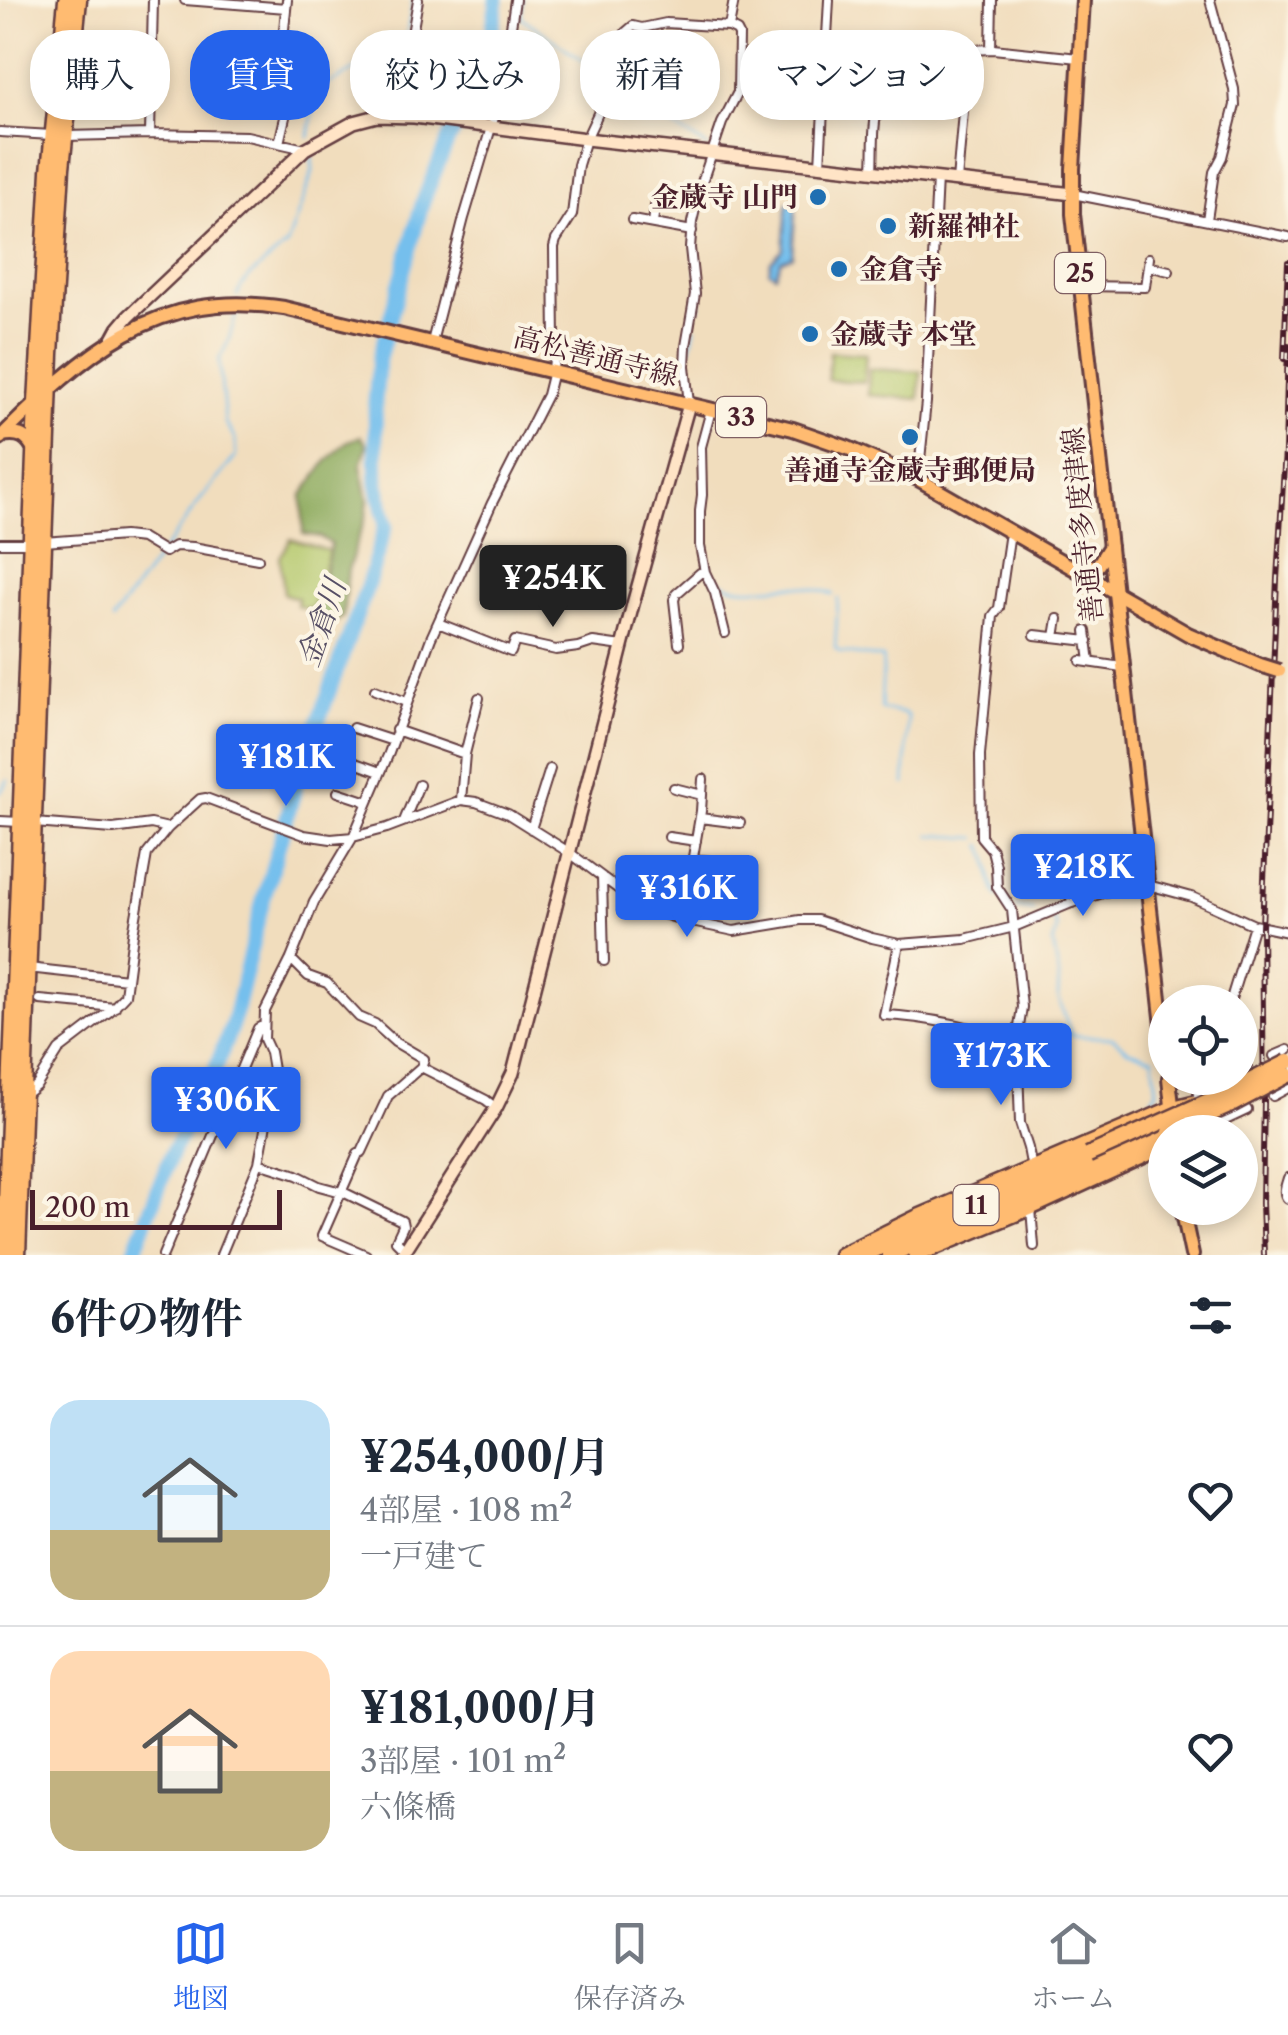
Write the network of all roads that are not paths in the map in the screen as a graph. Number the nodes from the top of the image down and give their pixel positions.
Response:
1 (66, 0) edge
2 (79, 0) edge
3 (153, 0) edge
4 (185, 0) edge
5 (418, 0) edge
6 (515, 0) edge
7 (734, 0) edge
8 (829, 0) edge
9 (992, 0) edge
10 (1083, 0) edge
11 (1210, 0) edge
12 (286, 4) edge
13 (729, 27) junction
14 (413, 30) edge
15 (828, 30) edge
16 (984, 49) edge
17 (991, 49) junction
18 (1080, 58) junction
19 (738, 65) joint
20 (362, 120) edge
21 (428, 120) edge
22 (823, 120) edge
23 (875, 120) edge
24 (962, 120) edge
25 (490, 127) junction
26 (0, 132) edge
27 (150, 134) junction
28 (59, 136) junction
29 (586, 139) junction
30 (280, 144) junction
31 (304, 149) junction
32 (712, 153) junction
33 (820, 165) junction
34 (873, 171) junction
35 (937, 178) junction
36 (957, 180) junction
37 (1072, 194) junction
38 (655, 206) dead end
39 (632, 220) dead end
40 (1207, 220) junction
41 (653, 224) junction
42 (692, 231) junction
43 (1288, 236) edge
44 (1169, 270) dead end
45 (1081, 286) junction
46 (145, 300) junction
47 (157, 319) junction
48 (112, 340) junction
49 (430, 342) junction
50 (52, 344) junction
51 (80, 364) junction
52 (553, 371) junction
53 (50, 390) junction
54 (36, 402) junction
55 (689, 404) junction
56 (711, 410) junction
57 (1, 437) edge
58 (35, 451) junction
59 (918, 480) junction
60 (1010, 539) dead end
61 (38, 543) junction
62 (0, 544) edge
63 (1032, 545) junction
64 (1110, 546) junction
65 (258, 559) dead end
66 (1112, 569) junction
67 (704, 572) junction
68 (1097, 581) junction
69 (1114, 591) junction
70 (1058, 619) dead end
71 (438, 623) junction
72 (1118, 626) junction
73 (725, 633) dead end
74 (1188, 634) junction
75 (1035, 635) dead end
76 (1055, 637) junction
77 (679, 644) dead end
78 (622, 646) junction
79 (1122, 667) junction
80 (1284, 672) edge
81 (375, 690) dead end
82 (479, 698) dead end
83 (406, 702) junction
84 (353, 728) dead end
85 (396, 730) junction
86 (393, 740) junction
87 (466, 754) junction
88 (344, 759) dead end
89 (550, 769) dead end
90 (380, 772) junction
91 (703, 779) dead end
92 (419, 785) dead end
93 (674, 788) dead end
94 (338, 792) dead end
95 (702, 795) junction
96 (461, 800) junction
97 (368, 802) junction
98 (700, 818) junction
99 (404, 821) junction
100 (0, 822) edge
101 (27, 822) junction
102 (740, 823) dead end
103 (168, 828) junction
104 (532, 829) junction
105 (353, 837) junction
106 (669, 837) dead end
107 (696, 841) junction
108 (570, 853) junction
109 (693, 860) junction
110 (718, 862) dead end
111 (602, 877) junction
112 (1148, 885) junction
113 (682, 920) junction
114 (1254, 925) junction
115 (1014, 927) junction
116 (1288, 932) edge
117 (899, 944) junction
118 (291, 959) junction
119 (604, 960) dead end
120 (16, 967) junction
121 (127, 979) junction
122 (1159, 985) edge
123 (1235, 985) edge
124 (40, 1000) dead end
125 (115, 1008) junction
126 (264, 1025) junction
127 (1017, 1040) junction
128 (1288, 1050) edge
129 (1284, 1062) edge
130 (421, 1066) junction
131 (1288, 1075) edge
132 (1288, 1088) edge
133 (1171, 1095) edge
134 (1198, 1095) edge
135 (1274, 1096) dead end
136 (11, 1097) edge
137 (1196, 1102) junction
138 (496, 1108) junction
139 (1173, 1108) junction
140 (1247, 1110) dead end
141 (1172, 1115) edge
142 (1204, 1115) edge
143 (1209, 1115) edge
144 (1215, 1115) edge
145 (1236, 1115) edge
146 (1148, 1141) edge
147 (1148, 1154) edge
148 (1090, 1161) junction
149 (259, 1163) junction
150 (1032, 1171) junction
151 (1288, 1178) edge
152 (341, 1192) junction
153 (1288, 1199) edge
154 (1032, 1205) junction
155 (1186, 1225) edge
156 (1034, 1246) dead end
157 (404, 1253) edge
158 (4, 1255) edge
159 (18, 1255) edge
160 (162, 1255) edge
161 (221, 1255) edge
162 (366, 1255) edge
163 (841, 1255) edge
164 (863, 1255) edge
165 (890, 1255) edge
166 (916, 1255) edge
167 (1192, 1255) edge

1 - 28 highway
2 - 28 highway
3 - 27 street
4 - 12 street
5 - 14 street
6 - 25 street
7 - 13 street
8 - 15 street
9 - 17 street
10 - 18 main road, 善通寺多度津線 / 25
11 - 40 street
12 - 30 street
13 - 19 street
13 - 29 street
16 - 17 street
17 - 18 street
18 - 37 main road, 善通寺多度津線 / 25
19 - 32 street
20 - 31 street
21 - 25 street
22 - 33 street
23 - 34 street
24 - 36 street
25 - 29 street
25 - 49 street
26 - 28 street
27 - 28 street
27 - 30 street
28 - 50 highway
28 - 54 highway
29 - 32 street
29 - 52 street
30 - 31 street
31 - 46 street
32 - 33 street
32 - 42 street
33 - 34 street
34 - 35 street
35 - 36 street
35 - 59 street
36 - 37 street
37 - 40 street
37 - 45 main road, 善通寺多度津線 / 25
38 - 41 street
39 - 41 street
40 - 43 street
41 - 42 street
42 - 55 street
44 - 45 street
45 - 64 main road, 善通寺多度津線 / 25
46 - 47 street
46 - 48 street
47 - 48 main road, 高松善通寺線 / 33
47 - 49 main road, 高松善通寺線 / 33
48 - 51 main road, 高松善通寺線 / 33
49 - 52 main road, 高松善通寺線 / 33
50 - 51 main road
50 - 53 highway
51 - 53 main road, 高松善通寺線 / 33
52 - 55 main road, 高松善通寺線 / 33
52 - 71 street
53 - 54 main road, 高松善通寺線 / 33
53 - 61 highway
54 - 57 main road, 高松善通寺線 / 33
54 - 58 highway
55 - 56 main road, 高松善通寺線 / 33
55 - 78 street
56 - 59 main road, 高松善通寺線 / 33
56 - 67 street
57 - 58 main road
58 - 61 highway
59 - 63 main road, 高松善通寺線 / 33
60 - 115 street
61 - 62 street
61 - 65 street
61 - 101 highway
63 - 64 main road
63 - 68 main road, 高松善通寺線 / 33
64 - 66 main road, 善通寺多度津線 / 25
66 - 68 main road
66 - 69 main road, 善通寺多度津線 / 25
67 - 73 street
67 - 77 street
68 - 69 main road, 高松善通寺線 / 33
69 - 72 main road, 善通寺多度津線 / 25
69 - 74 main road, 高松善通寺線 / 33
70 - 76 street
71 - 78 street
71 - 83 street
72 - 74 main road
72 - 79 main road, 善通寺多度津線 / 25
74 - 80 main road, 高松善通寺線 / 33, bridge
75 - 76 street
76 - 79 street
78 - 108 street
79 - 112 main road, 善通寺多度津線 / 25
81 - 83 street
82 - 87 street
83 - 85 street
84 - 86 street
85 - 86 street
85 - 87 street
86 - 90 street
87 - 96 street
88 - 90 street
89 - 104 street
90 - 97 street
91 - 95 street
92 - 99 street
93 - 95 street
94 - 97 street
95 - 98 street
96 - 99 street
96 - 104 street
97 - 105 street
98 - 102 street
98 - 107 street
99 - 105 street
100 - 101 street
101 - 103 street
101 - 120 highway
103 - 105 street
103 - 121 street
104 - 108 street
105 - 118 street
106 - 107 street
107 - 109 street
108 - 111 street
108 - 138 street
109 - 110 street
109 - 113 street
111 - 113 street
111 - 119 street
112 - 114 street
112 - 115 street
112 - 122 main road, 善通寺多度津線 / 25
113 - 117 street
114 - 116 street
114 - 123 street
115 - 117 street
115 - 127 street
117 - 127 street
118 - 126 street
118 - 130 street
120 - 121 street
120 - 136 highway
121 - 125 street
124 - 125 street
125 - 136 street
126 - 149 street
126 - 160 street
127 - 150 street
128 - 129 street
129 - 148 highway, 11, bridge
130 - 138 street
130 - 152 street
131 - 143 highway, 11, bridge
132 - 135 street
133 - 139 main road
134 - 137 street
136 - 158 highway
136 - 159 highway
137 - 139 highway
137 - 142 street
137 - 144 highway
138 - 157 street
139 - 141 main road
139 - 150 highway
140 - 145 street
146 - 148 highway, 11
147 - 154 highway
148 - 164 highway, 11
148 - 165 highway, 11
149 - 152 street
149 - 161 street
150 - 163 highway
151 - 153 street
152 - 157 street
152 - 162 street
154 - 156 street
154 - 166 highway
155 - 167 main road

